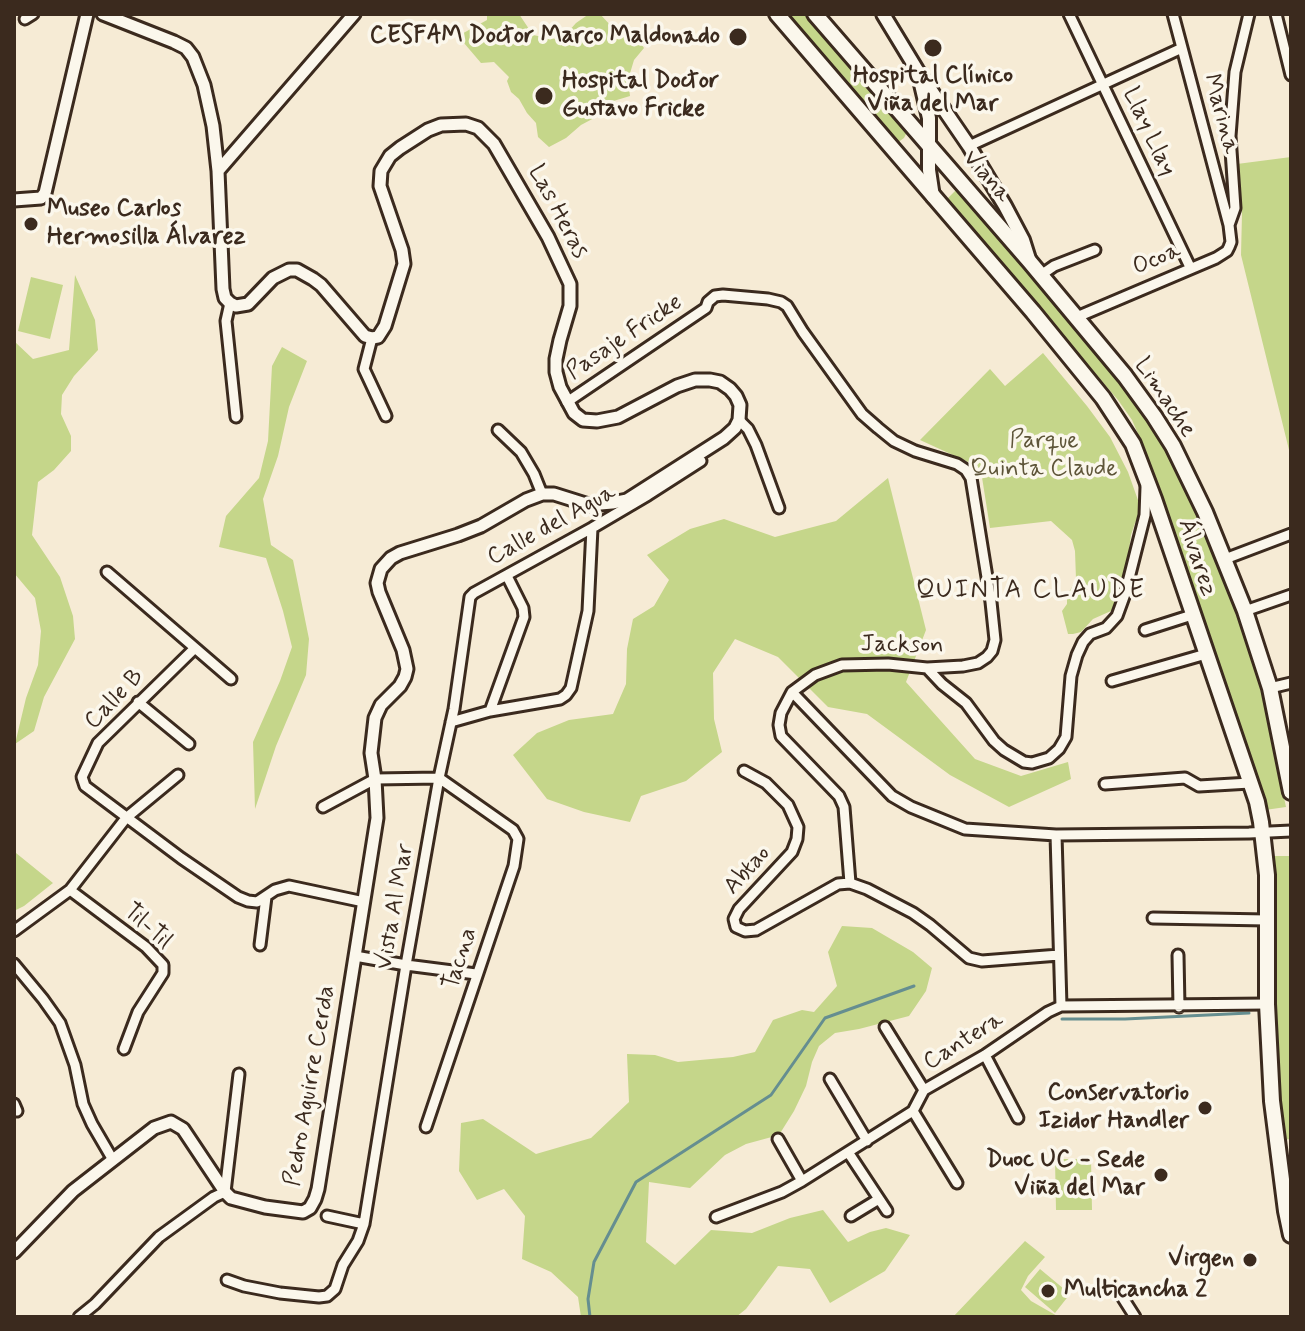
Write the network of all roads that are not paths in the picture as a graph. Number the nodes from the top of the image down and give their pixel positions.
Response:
1 (87, 14) edge
2 (103, 14) edge
3 (354, 14) edge
4 (777, 14) edge
5 (815, 14) edge
6 (1069, 14) edge
7 (1173, 14) edge
8 (1249, 14) edge
9 (1276, 14) edge
10 (886, 15) edge
11 (1182, 48) junction
12 (917, 70) junction
13 (1291, 75) edge
14 (1103, 84) junction
15 (949, 115) junction
16 (929, 118) junction
17 (928, 145) junction
18 (969, 146) junction
19 (218, 171) junction
20 (933, 197) junction
21 (14, 200) edge
22 (1229, 225) junction
23 (1095, 250) dead end
24 (1030, 262) junction
25 (1190, 267) junction
26 (1041, 275) junction
27 (230, 303) junction
28 (706, 308) joint
29 (1077, 317) junction
30 (372, 338) junction
31 (567, 402) junction
32 (386, 416) dead end
33 (236, 417) dead end
34 (739, 420) junction
35 (498, 430) dead end
36 (701, 461) dead end
37 (1147, 480) junction
38 (648, 491) junction
39 (542, 494) junction
40 (779, 508) dead end
41 (592, 528) junction
42 (1291, 534) edge
43 (1225, 559) junction
44 (107, 572) dead end
45 (507, 576) junction
46 (1291, 595) edge
47 (470, 597) joint
48 (1245, 611) junction
49 (1192, 615) junction
50 (1145, 630) dead end
51 (195, 648) junction
52 (1206, 654) junction
53 (927, 668) junction
54 (231, 679) dead end
55 (1112, 681) dead end
56 (1291, 683) edge
57 (1270, 688) junction
58 (792, 692) junction
59 (138, 702) junction
60 (490, 711) junction
61 (451, 722) junction
62 (1286, 738) edge
63 (189, 744) dead end
64 (744, 771) dead end
65 (178, 775) dead end
66 (439, 778) junction
67 (375, 779) junction
68 (1250, 783) junction
69 (1105, 784) dead end
70 (1291, 792) edge
71 (323, 807) dead end
72 (126, 818) junction
73 (1291, 831) edge
74 (1263, 833) junction
75 (1056, 835) junction
76 (850, 883) junction
77 (70, 890) junction
78 (266, 897) junction
79 (364, 902) junction
80 (1153, 918) dead end
81 (1267, 920) junction
82 (14, 931) edge
83 (260, 945) dead end
84 (1059, 955) junction
85 (1178, 955) dead end
86 (355, 956) junction
87 (14, 964) edge
88 (406, 965) junction
89 (476, 974) junction
90 (1267, 1004) junction
91 (1061, 1006) junction
92 (1179, 1007) junction
93 (885, 1027) dead end
94 (124, 1049) dead end
95 (985, 1055) junction
96 (239, 1074) dead end
97 (830, 1079) dead end
98 (924, 1090) junction
99 (913, 1111) junction
100 (1018, 1118) dead end
101 (426, 1127) dead end
102 (778, 1139) dead end
103 (867, 1141) junction
104 (848, 1152) junction
105 (113, 1160) junction
106 (1286, 1169) edge
107 (802, 1181) junction
108 (957, 1183) dead end
109 (225, 1192) junction
110 (879, 1199) junction
111 (887, 1211) dead end
112 (327, 1216) dead end
113 (851, 1216) dead end
114 (716, 1217) dead end
115 (364, 1224) junction
116 (1291, 1235) edge
117 (14, 1252) edge
118 (227, 1280) dead end
119 (1121, 1295) dead end
120 (79, 1317) edge
121 (1135, 1317) edge

1 - 21 street
2 - 19 street
3 - 19 street
4 - 20 main road, Álvarez
5 - 17 main road, Viana
6 - 14 street, Llay Llay
7 - 11 street, Marina
8 - 22 street
9 - 13 street
10 - 12 main road, Limache
11 - 14 street
11 - 22 street, Marina
12 - 15 main road, Limache
12 - 16 main road, Limache
14 - 18 street
14 - 25 street, Llay Llay
15 - 16 main road
15 - 18 main road, Limache
16 - 17 main road, Limache
17 - 20 main road, Limache
17 - 24 main road, Viana
18 - 24 main road, Limache
19 - 27 street
20 - 37 main road, Álvarez
22 - 25 street, Ocoa
23 - 26 street
24 - 26 main road, Limache
25 - 29 street, Ocoa
26 - 29 main road, Limache
27 - 30 street
27 - 33 street
28 - 31 street, Pasaje Fricke
28 - 53 street, Jackson
29 - 43 main road, Limache
30 - 31 street, Las Heras
30 - 32 street
31 - 34 street
34 - 38 street
34 - 40 street
35 - 39 street
36 - 38 street
37 - 49 main road, Álvarez
37 - 53 street
38 - 39 street
38 - 41 street, Calle del Agua
39 - 67 street
41 - 45 street, Calle del Agua
41 - 60 street
42 - 43 street
43 - 48 main road, Limache
44 - 51 street
45 - 47 street, Calle del Agua
45 - 60 street
46 - 48 street
47 - 61 street, Vista Al Mar
48 - 57 main road, Limache
49 - 50 street
49 - 52 main road, Álvarez
51 - 54 street
51 - 59 street, Calle B
52 - 55 street
52 - 68 main road, Álvarez
53 - 58 street, Jackson
56 - 57 street
57 - 62 main road, Limache
58 - 75 street
58 - 76 street
59 - 63 street
59 - 72 street, Calle B
60 - 61 street
61 - 66 street, Vista Al Mar
62 - 70 main road, Limache
64 - 76 street, Abtao
65 - 72 street
66 - 67 street
66 - 88 street, Vista Al Mar
66 - 89 street, Tacna
67 - 71 street
67 - 79 street, Pedro Aguirre Cerda
68 - 69 street
68 - 74 main road, Álvarez
72 - 77 street
72 - 78 street
73 - 74 street
74 - 75 street
74 - 81 main road, Álvarez
75 - 84 street
76 - 84 street
77 - 82 street
77 - 94 street, Til-Til
78 - 79 street
78 - 83 street
79 - 86 street, Pedro Aguirre Cerda
80 - 81 street
81 - 90 main road, Álvarez
84 - 91 street
85 - 92 street
86 - 88 street
86 - 109 street, Pedro Aguirre Cerda
87 - 105 street
88 - 89 street
88 - 115 street, Vista Al Mar
89 - 101 street, Tacna
90 - 92 street
90 - 106 main road, Álvarez
91 - 92 street
91 - 95 street, Cantera
93 - 98 street
95 - 98 street, Cantera
95 - 100 street
96 - 109 street
97 - 103 street
98 - 99 street, Cantera
99 - 103 street, Cantera
99 - 108 street
102 - 107 street
103 - 104 street, Cantera
104 - 107 street, Cantera
104 - 110 street
105 - 109 street
105 - 117 street
106 - 116 main road, Álvarez
107 - 114 street, Cantera
109 - 120 street
110 - 111 street
110 - 113 street
112 - 115 street
115 - 118 street, Vista Al Mar
119 - 121 street

